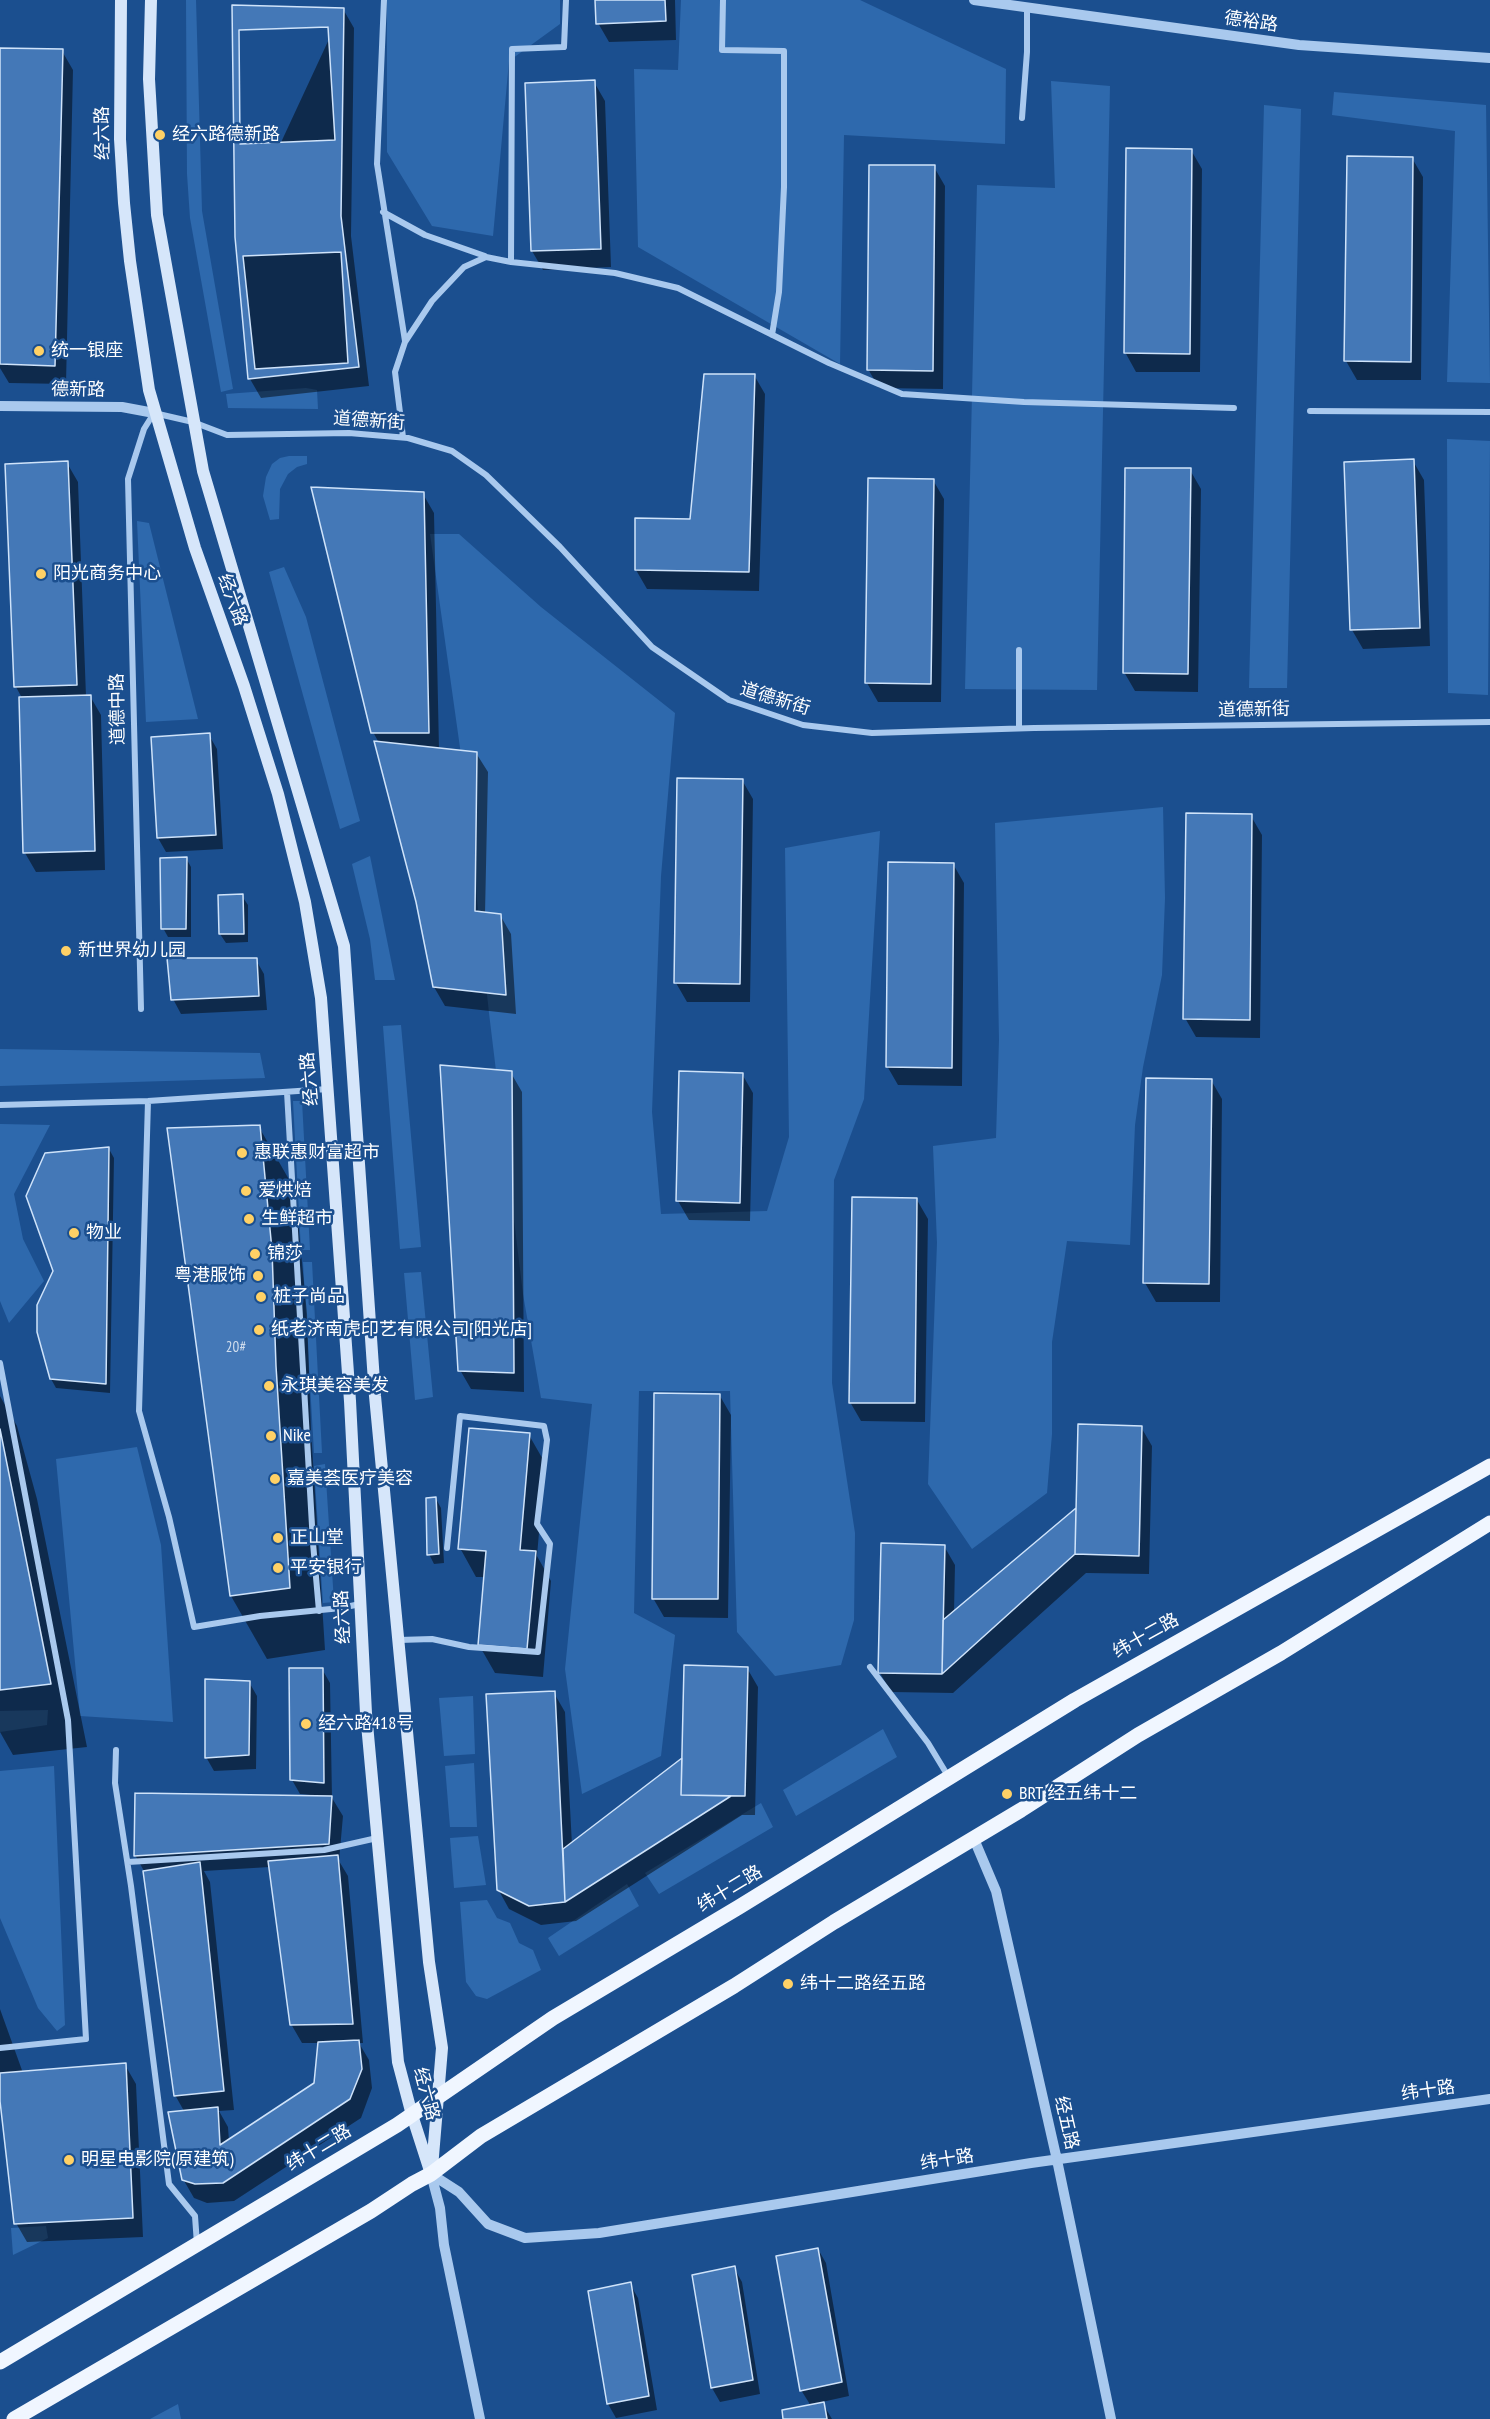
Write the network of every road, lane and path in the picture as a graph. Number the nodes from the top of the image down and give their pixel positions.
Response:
1 (121, 0) edge
2 (151, 0) edge
3 (384, 0) edge
4 (566, 0) edge
5 (723, 0) edge
6 (974, 0) edge
7 (1027, 8) junction
8 (1490, 57) edge
9 (1022, 118) dead end
10 (383, 212) junction
11 (486, 256) junction
12 (511, 262) junction
13 (772, 335) junction
14 (405, 342) junction
15 (0, 406) edge
16 (1234, 408) dead end
17 (1310, 411) dead end
18 (1490, 412) edge
19 (154, 413) junction
20 (193, 423) junction
21 (403, 437) junction
22 (1019, 650) dead end
23 (1490, 722) edge
24 (1019, 728) junction
25 (141, 1009) dead end
26 (329, 1089) junction
27 (287, 1092) junction
28 (148, 1101) junction
29 (0, 1105) edge
30 (0, 1363) edge
31 (1490, 1466) edge
32 (1490, 1523) edge
33 (447, 1548) dead end
34 (360, 1604) junction
35 (319, 1611) junction
36 (399, 1640) junction
37 (870, 1667) dead end
38 (116, 1750) dead end
39 (948, 1777) junction
40 (378, 1838) junction
41 (974, 1839) junction
42 (128, 1862) junction
43 (0, 2048) edge
44 (439, 2096) junction
45 (1490, 2099) edge
46 (412, 2115) junction
47 (1057, 2160) junction
48 (431, 2174) junction
49 (197, 2244) junction
50 (0, 2362) edge
51 (14, 2419) edge
52 (480, 2419) edge
53 (1111, 2419) edge

1 - 19 main road, 经六路
2 - 20 main road, 经六路
3 - 10 street
4 - 12 street
5 - 13 street
6 - 7 street, 德裕路
7 - 8 street, 德裕路
7 - 9 street
10 - 11 street
10 - 14 street
11 - 12 street
11 - 14 street
12 - 13 street
13 - 16 street
14 - 21 street
15 - 19 street, 德新路
17 - 18 street
19 - 20 street, 道德新街
19 - 25 street, 道德中路
19 - 26 main road, 经六路
20 - 21 street, 道德新街
20 - 36 main road, 经六路
21 - 24 street, 道德新街
22 - 24 street
23 - 24 street, 道德新街
26 - 27 street
26 - 34 main road, 经六路
27 - 28 street
27 - 35 street
28 - 29 street
28 - 35 street
30 - 43 street
31 - 39 main road, 纬十二路
32 - 41 main road
33 - 36 street
34 - 35 street
34 - 40 main road, 经六路
36 - 44 main road, 经六路
37 - 39 street
38 - 42 street
39 - 44 main road, 纬十二路
40 - 42 street
40 - 46 main road, 经六路
41 - 47 street, 经五路
41 - 48 main road
42 - 49 street
44 - 46 main road, 纬十二路
44 - 48 main road, 经六路
45 - 47 street, 纬十路
46 - 48 main road, 经六路
46 - 49 main road, 纬十二路
47 - 48 street, 纬十路
47 - 53 street, 经五路
48 - 51 main road
48 - 52 street, 经六路
49 - 50 main road, 纬十二路

